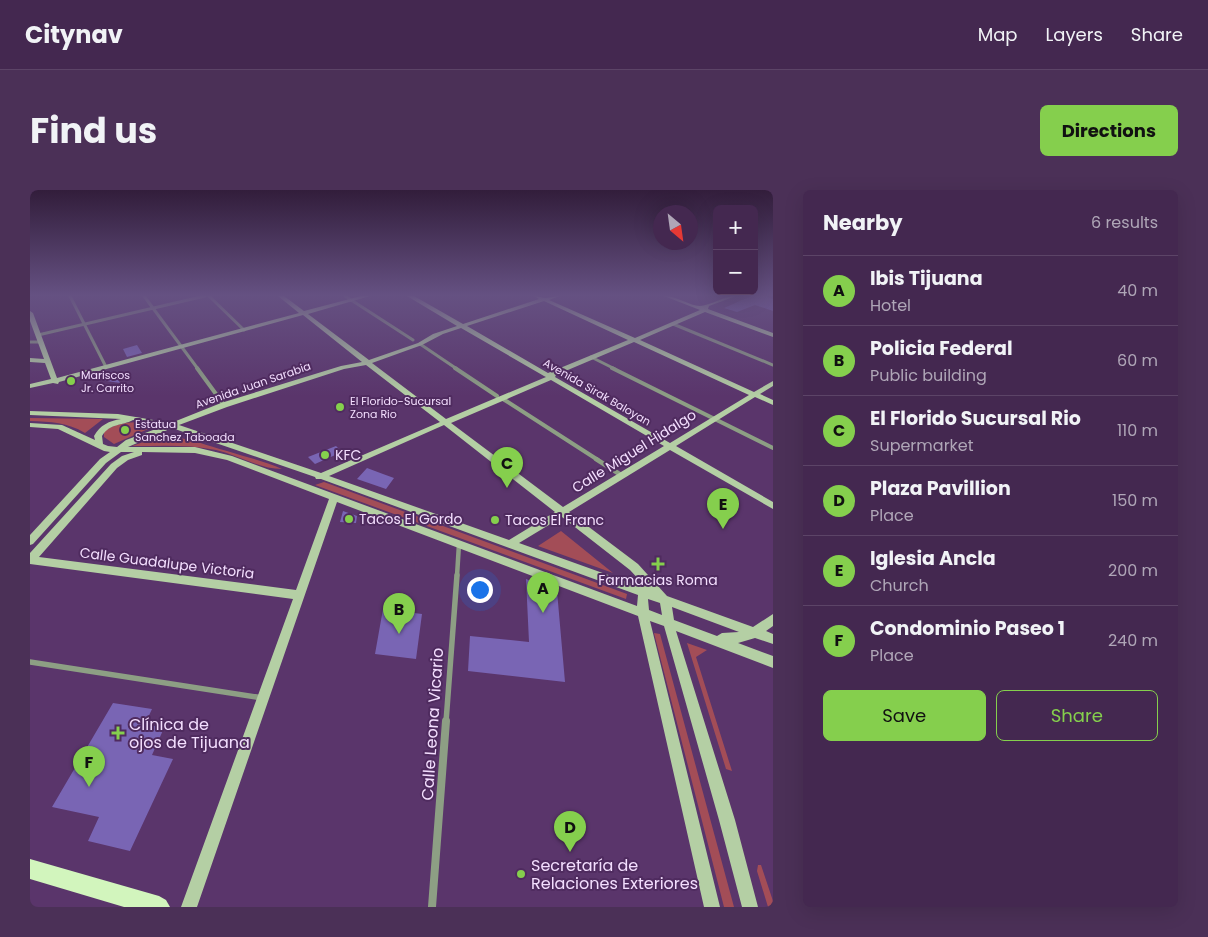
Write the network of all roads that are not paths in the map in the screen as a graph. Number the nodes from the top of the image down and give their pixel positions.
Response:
1 (35, 329) edge
2 (61, 329) edge
3 (86, 329) edge
4 (168, 329) edge
5 (323, 329) edge
6 (397, 329) edge
7 (452, 329) edge
8 (467, 329) edge
9 (608, 329) edge
10 (652, 329) edge
11 (658, 329) edge
12 (686, 329) edge
13 (759, 329) edge
14 (244, 330) edge
15 (440, 334) junction
16 (38, 335) junction
17 (773, 335) edge
18 (413, 340) junction
19 (630, 340) junction
20 (30, 342) edge
21 (41, 342) junction
22 (420, 344) junction
23 (181, 347) junction
24 (591, 357) junction
25 (360, 358) junction
26 (30, 360) edge
27 (48, 361) junction
28 (366, 363) junction
29 (773, 366) edge
30 (106, 367) junction
31 (343, 367) junction
32 (550, 375) junction
33 (56, 381) junction
34 (773, 383) edge
35 (30, 386) edge
36 (30, 390) edge
37 (755, 394) junction
38 (500, 398) junction
39 (773, 403) edge
40 (224, 406) junction
41 (30, 413) edge
42 (715, 418) junction
43 (152, 420) junction
44 (445, 423) junction
45 (30, 425) edge
46 (170, 425) junction
47 (191, 432) junction
48 (140, 437) junction
49 (99, 445) junction
50 (669, 446) junction
51 (773, 448) edge
52 (116, 449) junction
53 (149, 450) junction
54 (621, 475) junction
55 (321, 476) junction
56 (291, 482) junction
57 (334, 497) junction
58 (773, 506) edge
59 (562, 512) junction
60 (30, 541) edge
61 (459, 544) junction
62 (510, 544) junction
63 (30, 560) edge
64 (644, 578) junction
65 (643, 593) junction
66 (299, 595) junction
67 (665, 601) junction
68 (643, 614) junction
69 (773, 619) edge
70 (668, 623) junction
71 (756, 634) junction
72 (711, 637) junction
73 (773, 639) edge
74 (30, 662) edge
75 (773, 662) edge
76 (263, 698) junction
77 (30, 869) edge
78 (159, 907) edge
79 (189, 907) edge
80 (432, 907) edge
81 (712, 907) edge
82 (750, 907) edge

1 - 16 main road
2 - 16 street
3 - 30 street
4 - 23 street
5 - 25 main road
6 - 18 street
7 - 15 main road, Avenida Juan Sarabia
8 - 32 main road, Avenida Sirak Baloyan
9 - 19 main road
10 - 19 main road
11 - 19 main road
12 - 29 street
13 - 17 main road
14 - 23 main road
15 - 18 main road, Avenida Juan Sarabia
15 - 22 main road, Avenida Juan Sarabia
16 - 21 main road
18 - 25 main road, Avenida Juan Sarabia
19 - 24 main road
19 - 37 main road
20 - 21 street
21 - 27 main road
22 - 28 main road, Avenida Juan Sarabia
22 - 38 street
23 - 30 main road
23 - 40 street
24 - 32 main road
24 - 42 street
25 - 28 main road
25 - 31 main road, Avenida Juan Sarabia
26 - 27 main road
27 - 33 main road
28 - 31 main road, Avenida Juan Sarabia
28 - 44 main road
30 - 33 main road
31 - 40 main road, Avenida Juan Sarabia
32 - 38 main road
32 - 50 main road, Avenida Sirak Baloyan
33 - 35 main road
33 - 36 main road
34 - 37 main road, Calle Miguel Hidalgo
37 - 39 main road
37 - 42 main road, Calle Miguel Hidalgo
38 - 44 main road
38 - 54 street
40 - 46 main road, Avenida Juan Sarabia
41 - 43 main road
42 - 50 main road, Calle Miguel Hidalgo
42 - 51 street
43 - 46 main road
43 - 49 main road
44 - 55 main road
44 - 59 main road
45 - 49 main road
46 - 47 main road
46 - 48 main road, Avenida Juan Sarabia
47 - 48 main road
47 - 55 main road
48 - 52 main road, Avenida Juan Sarabia
49 - 52 main road
50 - 54 main road, Calle Miguel Hidalgo
50 - 58 main road, Avenida Sirak Baloyan
52 - 53 main road
52 - 60 main road, Avenida Juan Sarabia
53 - 56 main road
53 - 63 main road
54 - 59 main road, Calle Miguel Hidalgo
55 - 56 main road
55 - 62 main road
56 - 57 main road
57 - 61 main road
57 - 66 main road
59 - 62 main road, Calle Miguel Hidalgo
59 - 64 main road
61 - 68 main road
61 - 80 street, Calle Leona Vicario
62 - 65 main road
63 - 66 main road, Calle Guadalupe Victoria
64 - 65 main road
64 - 67 main road
65 - 67 main road
65 - 68 main road
66 - 76 main road
67 - 70 main road
67 - 71 main road
68 - 70 main road
68 - 81 main road
69 - 71 main road
70 - 72 main road
70 - 82 main road
71 - 72 main road
71 - 73 main road
72 - 75 main road
74 - 76 street
76 - 79 main road
77 - 78 main road

